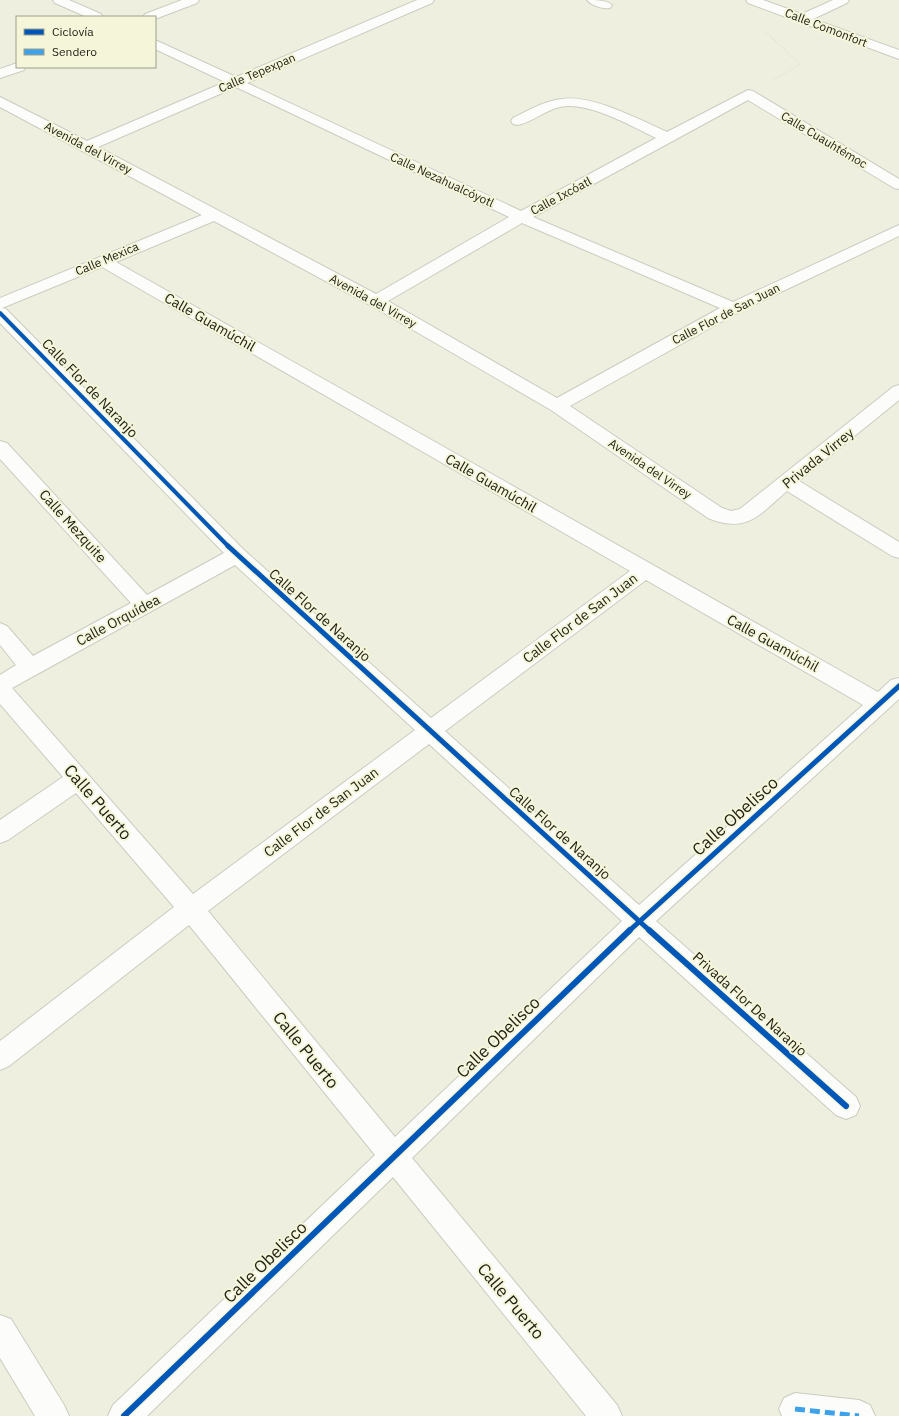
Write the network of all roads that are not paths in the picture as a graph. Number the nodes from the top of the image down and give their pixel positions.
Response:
1 (59, 0) edge
2 (193, 0) edge
3 (428, 0) edge
4 (593, 0) edge
5 (752, 0) edge
6 (843, 0) edge
7 (606, 5) dead end
8 (95, 16) edge
9 (152, 16) edge
10 (802, 19) junction
11 (156, 44) edge
12 (899, 55) edge
13 (16, 68) edge
14 (0, 74) edge
15 (236, 82) junction
16 (748, 94) joint
17 (0, 101) edge
18 (518, 121) dead end
19 (668, 138) junction
20 (86, 147) junction
21 (899, 185) edge
22 (214, 215) junction
23 (521, 217) junction
24 (899, 230) edge
25 (103, 261) junction
26 (376, 301) junction
27 (0, 304) edge
28 (733, 308) junction
29 (0, 313) edge
30 (899, 392) edge
31 (557, 406) junction
32 (0, 447) edge
33 (788, 483) junction
34 (734, 519) joint
35 (899, 551) edge
36 (237, 556) junction
37 (644, 571) junction
38 (145, 606) junction
39 (0, 631) edge
40 (30, 667) junction
41 (0, 686) edge
42 (899, 686) edge
43 (0, 689) edge
44 (880, 704) junction
45 (430, 731) junction
46 (78, 779) junction
47 (0, 833) edge
48 (191, 909) junction
49 (638, 921) junction
50 (0, 1057) edge
51 (846, 1106) dead end
52 (393, 1158) junction
53 (0, 1330) edge
54 (795, 1409) dead end
55 (53, 1416) edge
56 (124, 1416) edge
57 (606, 1416) edge
58 (859, 1416) edge

1 - 8 street
2 - 9 street
3 - 15 street, Calle Tepexpan
4 - 7 street
5 - 10 street, Calle Comonfort
6 - 10 street
10 - 12 street, Calle Comonfort
11 - 15 street, Calle Nezahualcóyotl
13 - 14 street
15 - 20 street, Calle Tepexpan
15 - 23 street, Calle Nezahualcóyotl
16 - 19 street, Calle Ixcóatl
16 - 21 street, Calle Cuauhtémoc
17 - 20 street, Avenida del Virrey
18 - 19 street
19 - 23 street, Calle Ixcóatl
20 - 22 street, Avenida del Virrey
22 - 25 street, Calle Mexica
22 - 26 street, Avenida del Virrey
23 - 26 street, Calle Ixcóatl
23 - 28 street, Calle Nezahualcóyotl
24 - 28 street, Calle Flor de San Juan
25 - 27 street, Calle Mexica
25 - 37 street, Calle Guamúchil
26 - 31 street, Avenida del Virrey
28 - 31 street, Calle Flor de San Juan
29 - 36 street, Calle Flor de Naranjo
30 - 33 street, Privada Virrey
31 - 34 street, Avenida del Virrey
32 - 38 street, Calle Mezquite
33 - 34 street, Privada Virrey
33 - 35 street
36 - 38 street, Calle Orquídea
36 - 45 street, Calle Flor de Naranjo
37 - 44 street, Calle Guamúchil
37 - 45 street, Calle Flor de San Juan
38 - 40 street, Calle Orquídea
39 - 40 street
40 - 41 street, Calle Orquídea
42 - 44 street, Calle Obelisco
43 - 46 street, Calle Puerto
44 - 49 street, Calle Obelisco
45 - 48 street, Calle Flor de San Juan
45 - 49 street, Calle Flor de Naranjo
46 - 47 street
46 - 48 street, Calle Puerto
48 - 50 street, Calle Flor de San Juan
48 - 52 street, Calle Puerto
49 - 51 street, Privada Flor De Naranjo
49 - 52 street, Calle Obelisco
52 - 56 street, Calle Obelisco
52 - 57 street, Calle Puerto
53 - 55 street
54 - 58 street

